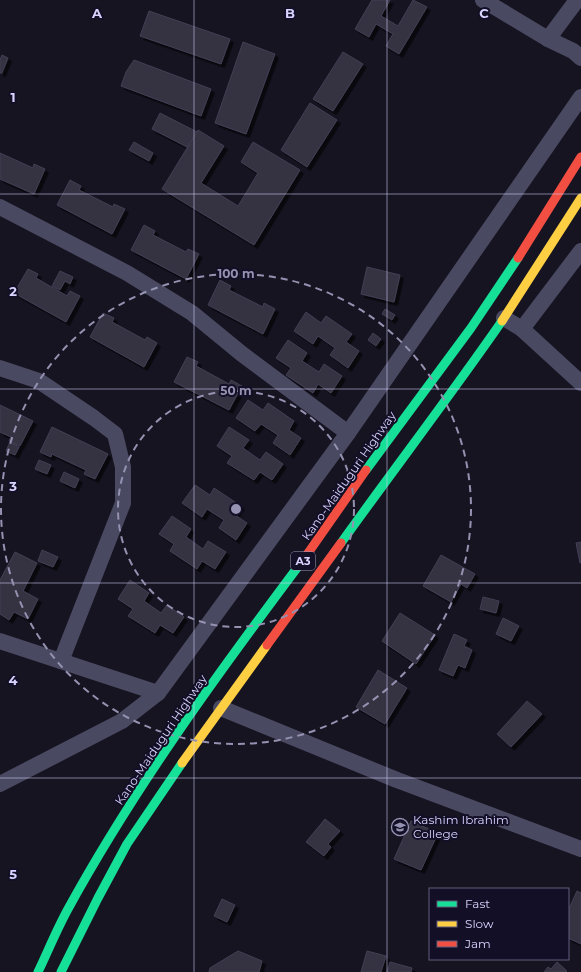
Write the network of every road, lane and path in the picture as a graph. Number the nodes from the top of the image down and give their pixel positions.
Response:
1 (483, 0) edge
2 (577, 0) edge
3 (548, 39) junction
4 (581, 58) edge
5 (581, 97) edge
6 (581, 157) edge
7 (581, 198) edge
8 (0, 207) edge
9 (581, 250) edge
10 (504, 318) junction
11 (522, 329) junction
12 (0, 368) edge
13 (581, 383) edge
14 (348, 433) junction
15 (0, 641) edge
16 (61, 661) junction
17 (158, 693) junction
18 (221, 708) junction
19 (0, 784) edge
20 (581, 849) edge
21 (38, 972) edge
22 (61, 972) edge

1 - 3 street
2 - 3 street
3 - 4 street
5 - 14 street
6 - 21 highway, Kano-Maiduguri Highway / A3
7 - 10 highway, A3
8 - 14 street
9 - 11 street
10 - 11 street
10 - 18 highway, A3
11 - 13 street
12 - 16 street
14 - 17 street
15 - 16 street
16 - 17 street
17 - 19 street
18 - 20 street
18 - 22 highway, A3

